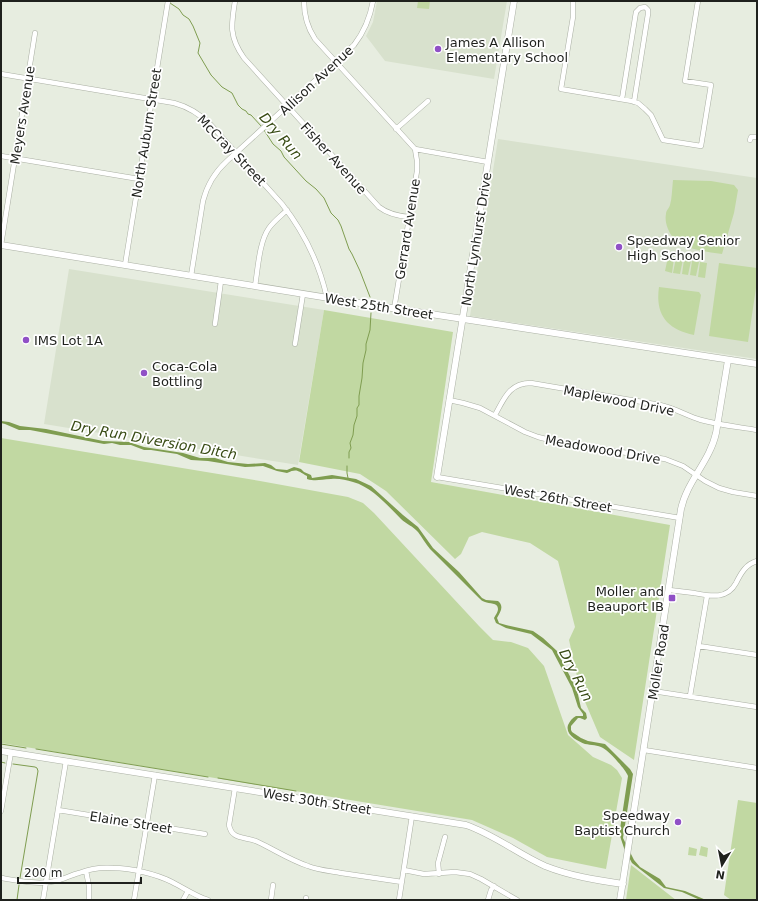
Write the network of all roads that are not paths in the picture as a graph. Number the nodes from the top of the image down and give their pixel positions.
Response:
1 (168, 1) edge
2 (235, 1) edge
3 (304, 1) edge
4 (373, 1) edge
5 (514, 1) edge
6 (573, 1) edge
7 (644, 1) edge
8 (698, 1) edge
9 (643, 7) junction
10 (35, 33) dead end
11 (336, 62) junction
12 (1, 74) edge
13 (27, 78) junction
14 (152, 99) junction
15 (622, 99) junction
16 (428, 100) dead end
17 (634, 102) junction
18 (287, 106) junction
19 (396, 129) junction
20 (757, 138) edge
21 (750, 140) dead end
22 (415, 149) junction
23 (236, 153) junction
24 (1, 156) edge
25 (16, 159) junction
26 (488, 162) junction
27 (139, 179) junction
28 (287, 210) junction
29 (409, 217) junction
30 (1, 245) edge
31 (125, 265) junction
32 (191, 276) junction
33 (221, 281) junction
34 (255, 286) junction
35 (303, 294) junction
36 (327, 298) junction
37 (394, 309) junction
38 (462, 319) junction
39 (215, 324) dead end
40 (295, 344) dead end
41 (728, 360) junction
42 (757, 364) edge
43 (449, 400) junction
44 (495, 415) junction
45 (718, 423) junction
46 (757, 430) edge
47 (696, 474) junction
48 (437, 477) joint
49 (757, 496) edge
50 (680, 518) junction
51 (757, 561) edge
52 (669, 590) junction
53 (707, 596) junction
54 (698, 646) junction
55 (757, 655) edge
56 (653, 691) junction
57 (690, 696) junction
58 (757, 707) edge
59 (644, 750) junction
60 (1, 751) edge
61 (11, 752) junction
62 (66, 761) junction
63 (757, 768) edge
64 (155, 775) junction
65 (235, 788) junction
66 (2, 796) edge
67 (58, 810) junction
68 (1, 811) edge
69 (412, 816) junction
70 (147, 824) junction
71 (205, 834) dead end
72 (445, 837) dead end
73 (404, 870) junction
74 (86, 871) junction
75 (139, 872) junction
76 (440, 874) junction
77 (1, 878) edge
78 (402, 882) junction
79 (46, 883) junction
80 (623, 884) junction
81 (273, 885) dead end
82 (494, 886) junction
83 (188, 891) junction
84 (43, 900) edge
85 (89, 900) edge
86 (134, 900) edge
87 (183, 900) edge
88 (208, 900) edge
89 (271, 900) edge
90 (399, 900) edge
91 (488, 900) edge
92 (517, 900) edge
93 (620, 900) edge

1 - 14 street, North Auburn Street
2 - 18 street, Fisher Avenue
3 - 11 street
4 - 11 street, Allison Avenue
5 - 26 street, North Lynhurst Drive
6 - 15 street
7 - 9 street
8 - 17 street
9 - 15 street
9 - 17 street
10 - 13 street, Meyers Avenue
11 - 18 street, Allison Avenue
11 - 19 street
12 - 13 street, McCray Street
13 - 14 street, McCray Street
13 - 25 street, Meyers Avenue
14 - 23 street, McCray Street
14 - 27 street, North Auburn Street
15 - 17 street
16 - 19 street
18 - 23 street, Allison Avenue
18 - 29 street, Fisher Avenue
19 - 22 street
20 - 21 street
22 - 26 street
22 - 29 street, Gerrard Avenue
23 - 28 street, McCray Street
23 - 32 street, Allison Avenue
24 - 25 street
25 - 27 street
25 - 30 street, Meyers Avenue
26 - 38 street, North Lynhurst Drive
27 - 31 street, North Auburn Street
28 - 34 street
28 - 36 street, McCray Street
29 - 37 street, Gerrard Avenue
30 - 31 street, West 25th Street
31 - 32 street, West 25th Street
32 - 33 street, West 25th Street
33 - 34 street, West 25th Street
33 - 39 street
34 - 35 street, West 25th Street
35 - 36 street, West 25th Street
35 - 40 street
36 - 37 street, West 25th Street
37 - 38 street, West 25th Street
38 - 41 street, West 25th Street
38 - 43 street, North Lynhurst Drive
41 - 42 street, West 25th Street
41 - 45 street, Moller Road
43 - 44 street, Meadowood Drive
43 - 48 street, North Lynhurst Drive
44 - 45 street, Maplewood Drive
44 - 47 street, Meadowood Drive
45 - 46 street, Maplewood Drive
45 - 47 street, Moller Road
47 - 49 street, Meadowood Drive
47 - 50 street, Moller Road
48 - 50 street, West 26th Street
50 - 52 street, Moller Road
51 - 53 street
52 - 53 street
52 - 56 street, Moller Road
53 - 54 street
54 - 55 street
54 - 57 street
56 - 57 street
56 - 59 street, Moller Road
57 - 58 street
59 - 63 street
59 - 80 street, Moller Road
60 - 61 street, West 30th Street
61 - 62 street, West 30th Street
61 - 66 street
62 - 64 street, West 30th Street
62 - 67 street
64 - 65 street, West 30th Street
64 - 70 street
65 - 69 street, West 30th Street
65 - 78 street
66 - 68 street
67 - 70 street, Elaine Street
67 - 79 street
69 - 73 street
69 - 80 street, West 30th Street
70 - 71 street, Elaine Street
70 - 75 street
72 - 76 street
73 - 76 street
73 - 78 street
74 - 75 street
74 - 79 street
74 - 85 street
75 - 83 street
75 - 86 street
76 - 82 street
77 - 79 street
78 - 90 street
79 - 84 street
80 - 93 street, Moller Road
81 - 89 street
82 - 91 street
82 - 92 street
83 - 87 street
83 - 88 street

